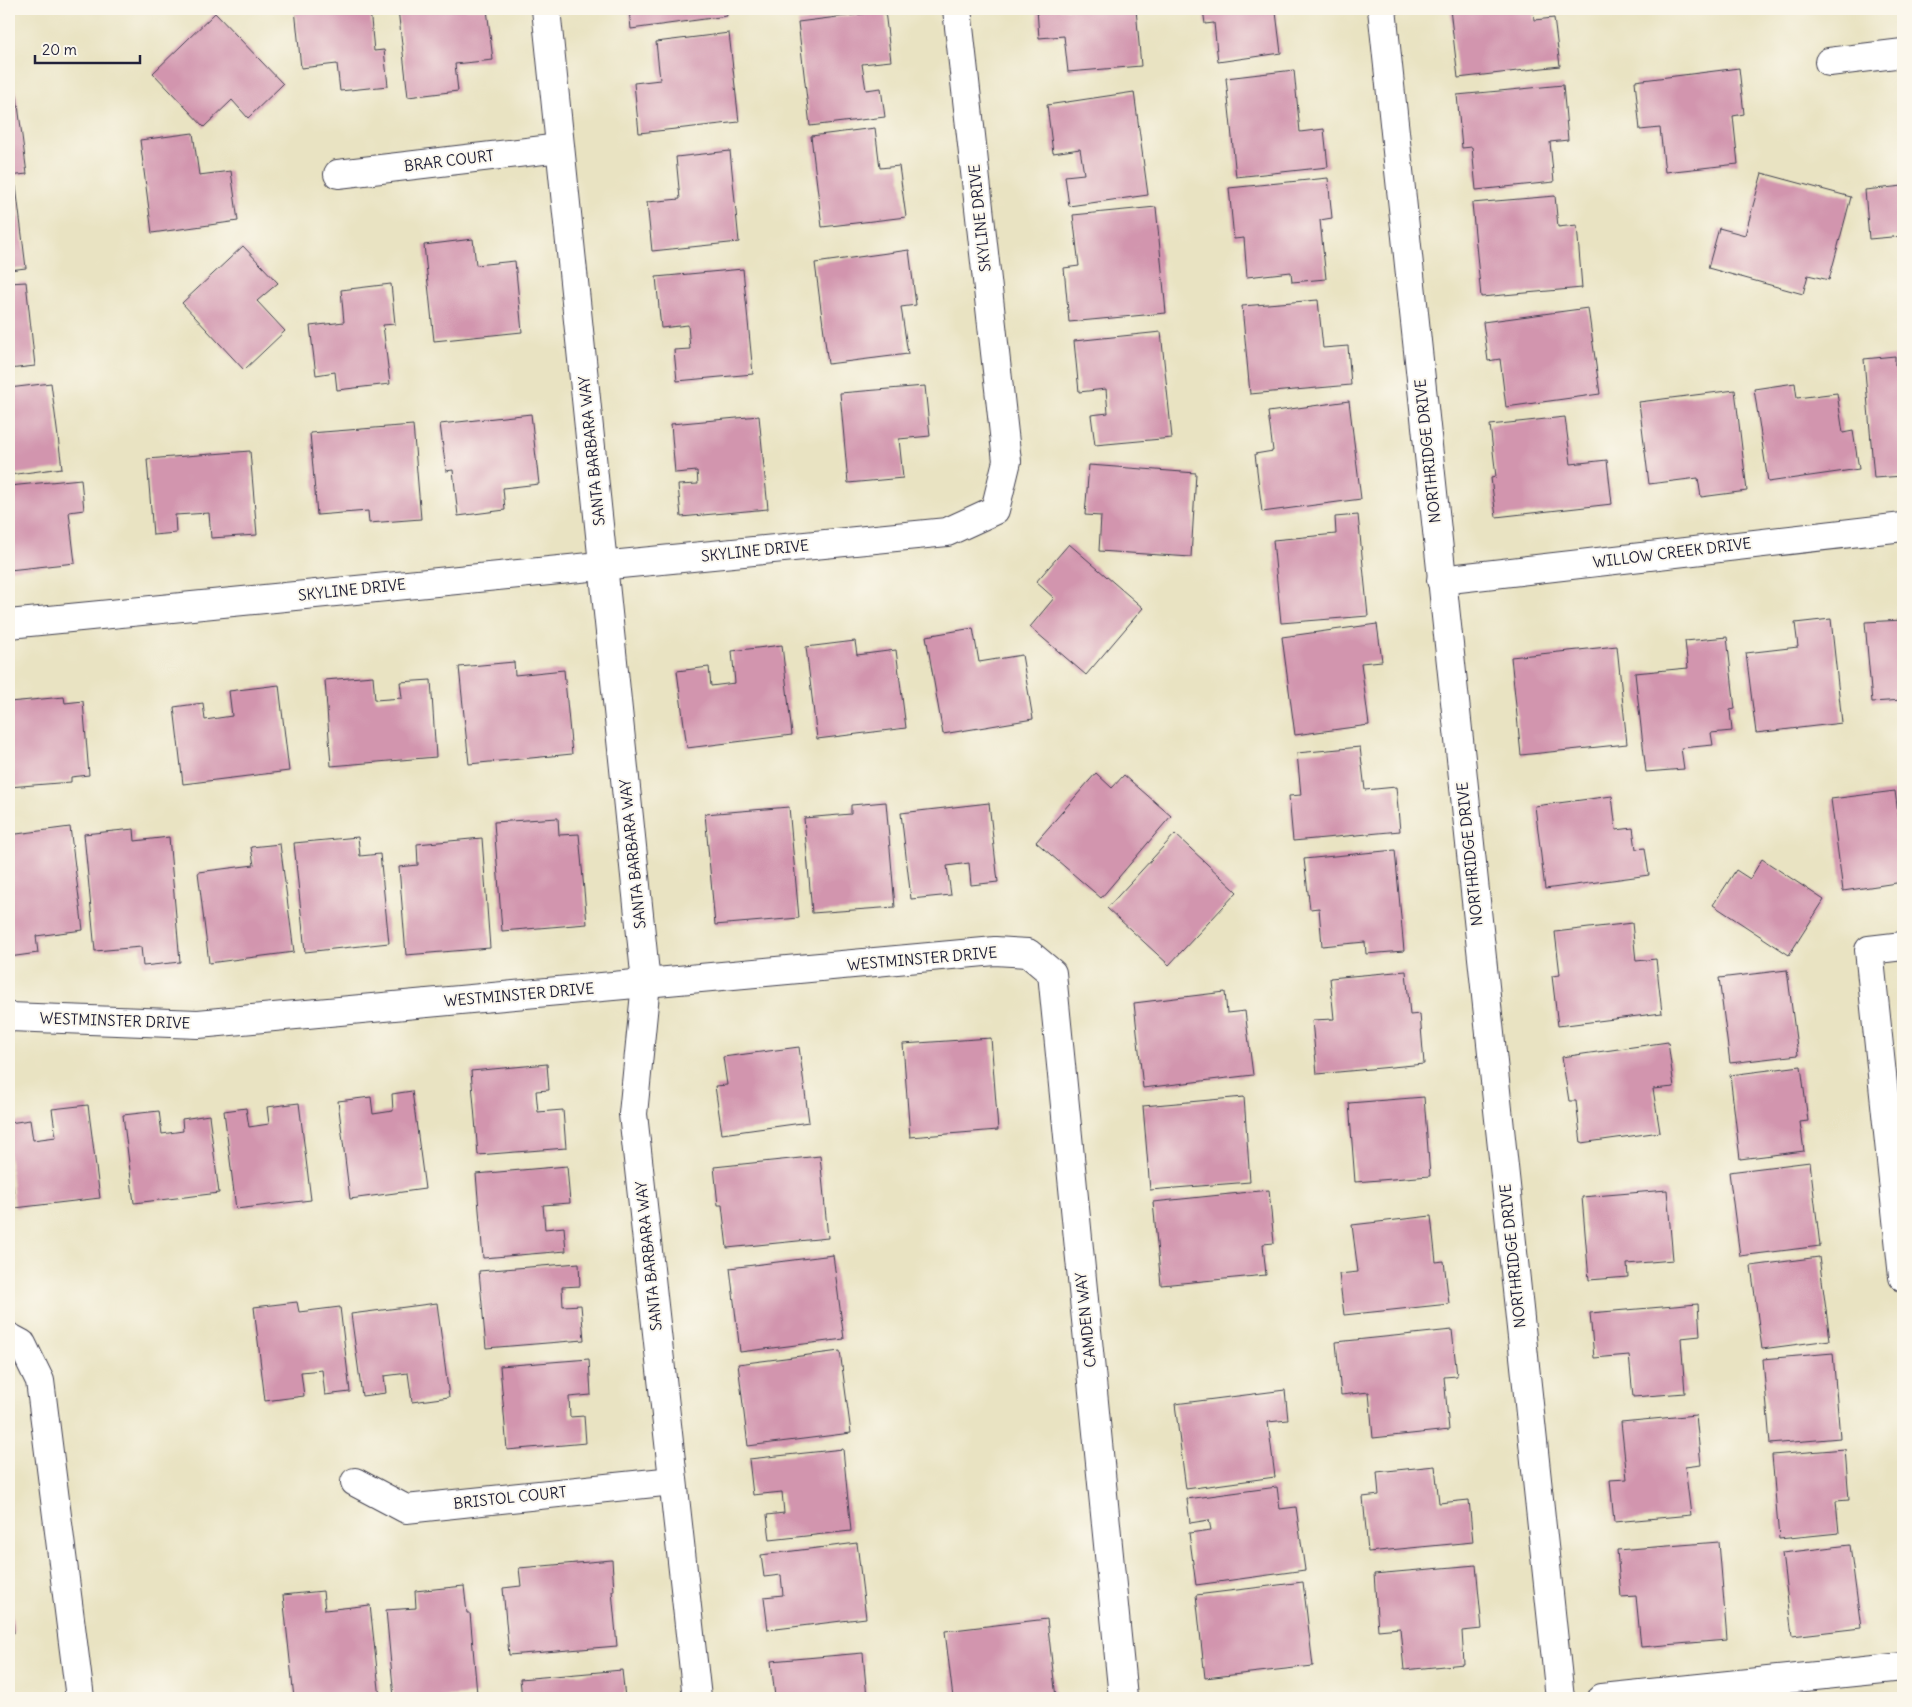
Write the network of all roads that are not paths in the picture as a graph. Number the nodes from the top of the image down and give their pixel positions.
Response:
1 (546, 9) edge
2 (957, 9) edge
3 (1382, 9) edge
4 (1903, 53) edge
5 (1829, 62) dead end
6 (560, 148) junction
7 (338, 174) dead end
8 (1903, 527) edge
9 (604, 566) junction
10 (1441, 580) junction
11 (9, 624) edge
12 (1903, 946) edge
13 (1028, 953) joint
14 (646, 983) junction
15 (9, 1018) edge
16 (1903, 1277) edge
17 (9, 1337) edge
18 (673, 1481) junction
19 (354, 1482) dead end
20 (1903, 1667) edge
21 (80, 1698) edge
22 (697, 1698) edge
23 (1124, 1698) edge
24 (1560, 1698) edge
25 (1602, 1698) edge

1 - 6 street, SANTA BARBARA WAY
2 - 9 street, SKYLINE DRIVE
3 - 10 street, NORTHRIDGE DRIVE
4 - 5 street
6 - 7 street, BRAR COURT
6 - 9 street, SANTA BARBARA WAY
8 - 10 street, WILLOW CREEK DRIVE
9 - 11 street, SKYLINE DRIVE
9 - 14 street, SANTA BARBARA WAY
10 - 24 street, NORTHRIDGE DRIVE
12 - 16 street
13 - 14 street, WESTMINSTER DRIVE
13 - 23 street, CAMDEN WAY
14 - 15 street, WESTMINSTER DRIVE
14 - 18 street, SANTA BARBARA WAY
17 - 21 street
18 - 19 street, BRISTOL COURT
18 - 22 street, SANTA BARBARA WAY
20 - 25 street

